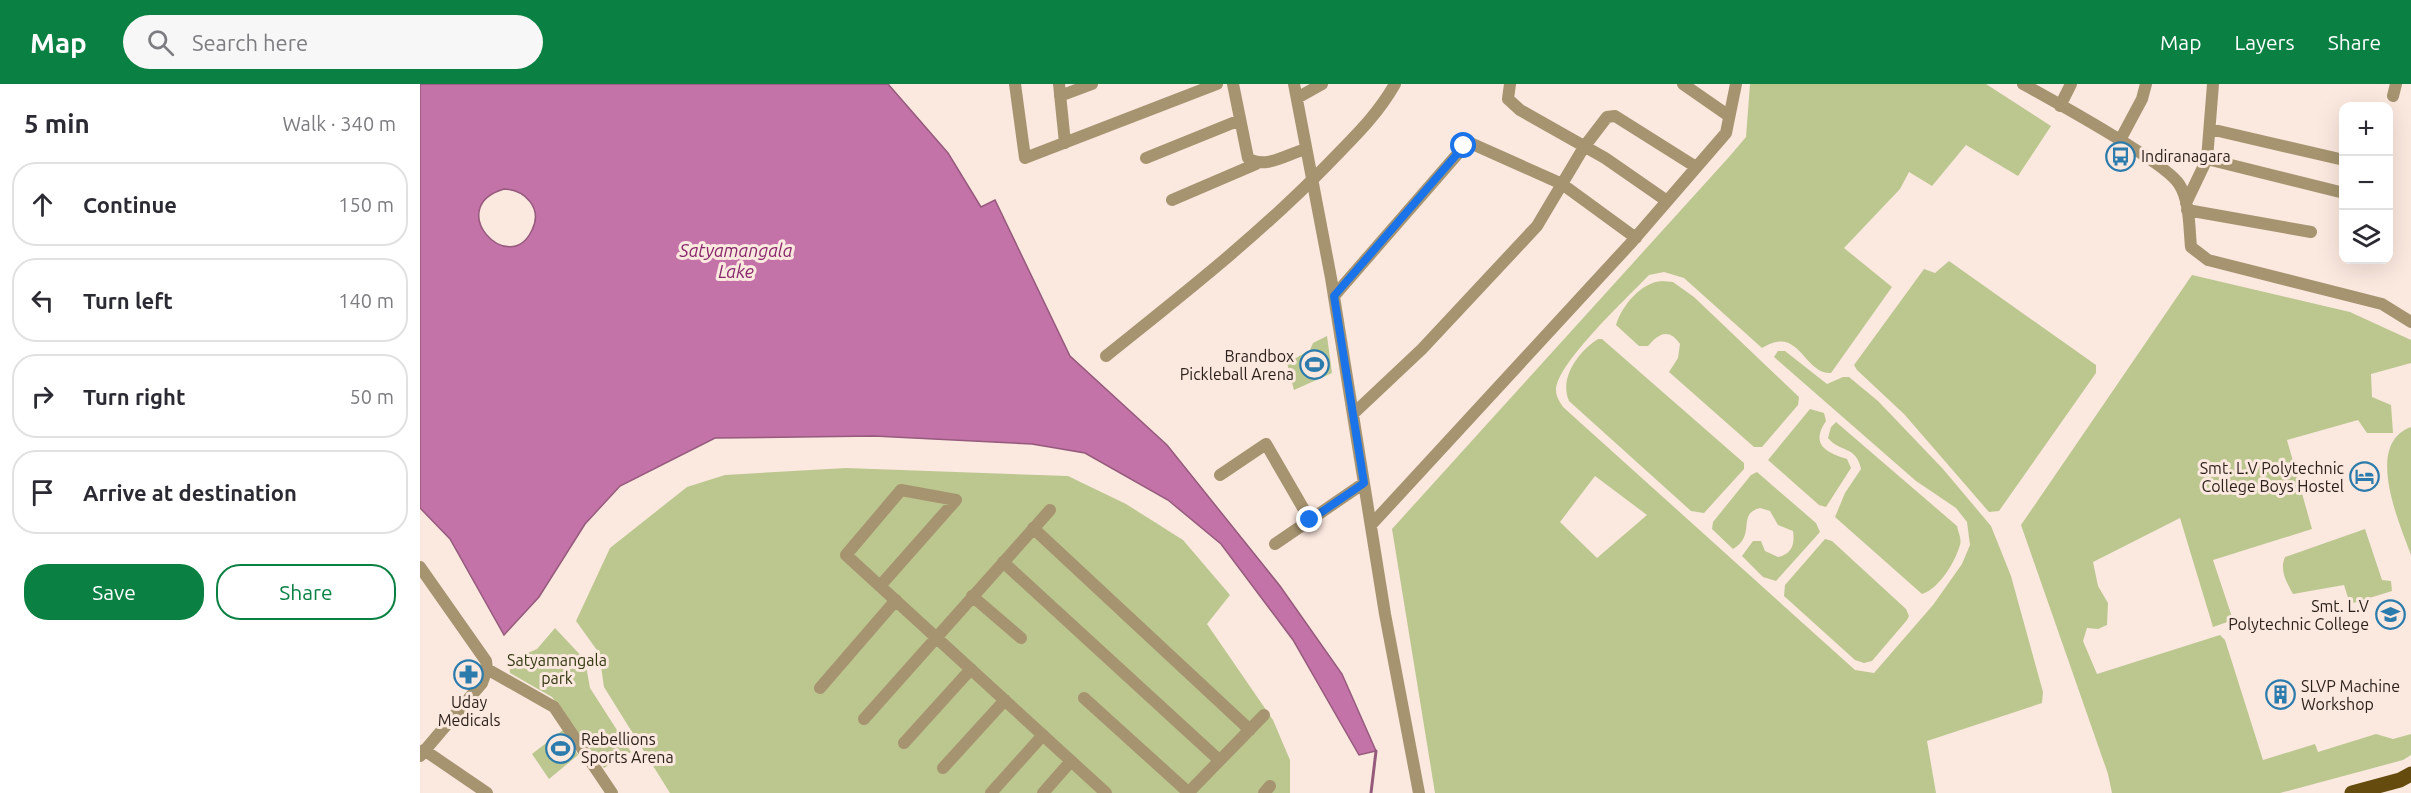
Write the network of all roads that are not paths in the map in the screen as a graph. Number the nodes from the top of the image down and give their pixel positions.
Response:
1 (1015, 84) edge
2 (1092, 84) edge
3 (1217, 84) edge
4 (1233, 84) edge
5 (1294, 84) edge
6 (1322, 84) edge
7 (1395, 84) edge
8 (1510, 84) edge
9 (1683, 84) edge
10 (1736, 84) edge
11 (2024, 84) edge
12 (2071, 84) edge
13 (2146, 84) edge
14 (2212, 84) edge
15 (1060, 90) edge
16 (1297, 98) junction
17 (2060, 106) junction
18 (1729, 116) junction
19 (1240, 120) junction
20 (2210, 129) junction
21 (2119, 142) junction
22 (1065, 143) junction
23 (1584, 147) junction
24 (1306, 149) junction
25 (1146, 158) dead end
26 (2207, 159) junction
27 (2339, 159) edge
28 (1256, 164) junction
29 (1696, 166) junction
30 (1312, 180) junction
31 (1562, 184) junction
32 (2339, 192) edge
33 (1172, 200) dead end
34 (1667, 201) junction
35 (2186, 207) junction
36 (2311, 232) dead end
37 (1636, 238) junction
38 (1334, 296) junction
39 (2411, 322) edge
40 (1106, 356) dead end
41 (1353, 414) junction
42 (1220, 475) dead end
43 (1364, 483) junction
44 (1050, 510) dead end
45 (1310, 520) junction
46 (1371, 525) junction
47 (1033, 528) junction
48 (1275, 543) dead end
49 (1003, 562) junction
50 (420, 567) edge
51 (880, 586) junction
52 (972, 596) junction
53 (896, 600) junction
54 (936, 636) junction
55 (1021, 638) dead end
56 (487, 669) junction
57 (971, 669) junction
58 (820, 688) dead end
59 (1084, 698) dead end
60 (1005, 700) junction
61 (1264, 715) dead end
62 (864, 719) dead end
63 (1250, 730) junction
64 (1043, 735) junction
65 (904, 743) dead end
66 (422, 753) edge
67 (1219, 760) junction
68 (1071, 761) junction
69 (943, 768) dead end
70 (2411, 774) edge
71 (2359, 792) edge
72 (487, 793) edge
73 (612, 793) edge
74 (991, 793) edge
75 (1043, 793) edge
76 (1106, 793) edge
77 (1188, 793) edge
78 (1419, 793) edge

1 - 22 street
2 - 15 street
3 - 22 street
4 - 19 street
5 - 16 street
6 - 16 street
7 - 30 street
8 - 23 street
9 - 18 street
10 - 18 street
11 - 17 street
12 - 17 street
13 - 21 street
14 - 20 street
15 - 22 street
16 - 24 street
17 - 21 street
18 - 29 street
19 - 25 street
19 - 28 street
20 - 26 street
20 - 27 street
21 - 35 street
23 - 29 street
23 - 31 street
23 - 34 street
24 - 28 street
24 - 30 street
26 - 32 street
26 - 35 street
28 - 33 street
29 - 34 street
30 - 38 street
30 - 40 street
31 - 37 street
31 - 38 street
31 - 41 street
34 - 37 street
35 - 36 street
35 - 39 street
37 - 46 street
38 - 41 street
41 - 43 street
42 - 45 street
43 - 45 street
43 - 46 street
44 - 47 street
45 - 48 street
46 - 78 street
47 - 49 street
47 - 63 street
49 - 52 street
49 - 67 street
50 - 56 street
51 - 51 street
51 - 53 street
52 - 54 street
52 - 55 street
53 - 54 street
53 - 58 street
54 - 57 street
54 - 62 street
56 - 66 street
56 - 73 street
57 - 60 street
57 - 65 street
59 - 77 street
60 - 64 street
60 - 69 street
61 - 63 street
63 - 67 street
64 - 68 street
64 - 74 street
66 - 72 street
67 - 77 street
68 - 75 street
68 - 76 street
70 - 71 main road

